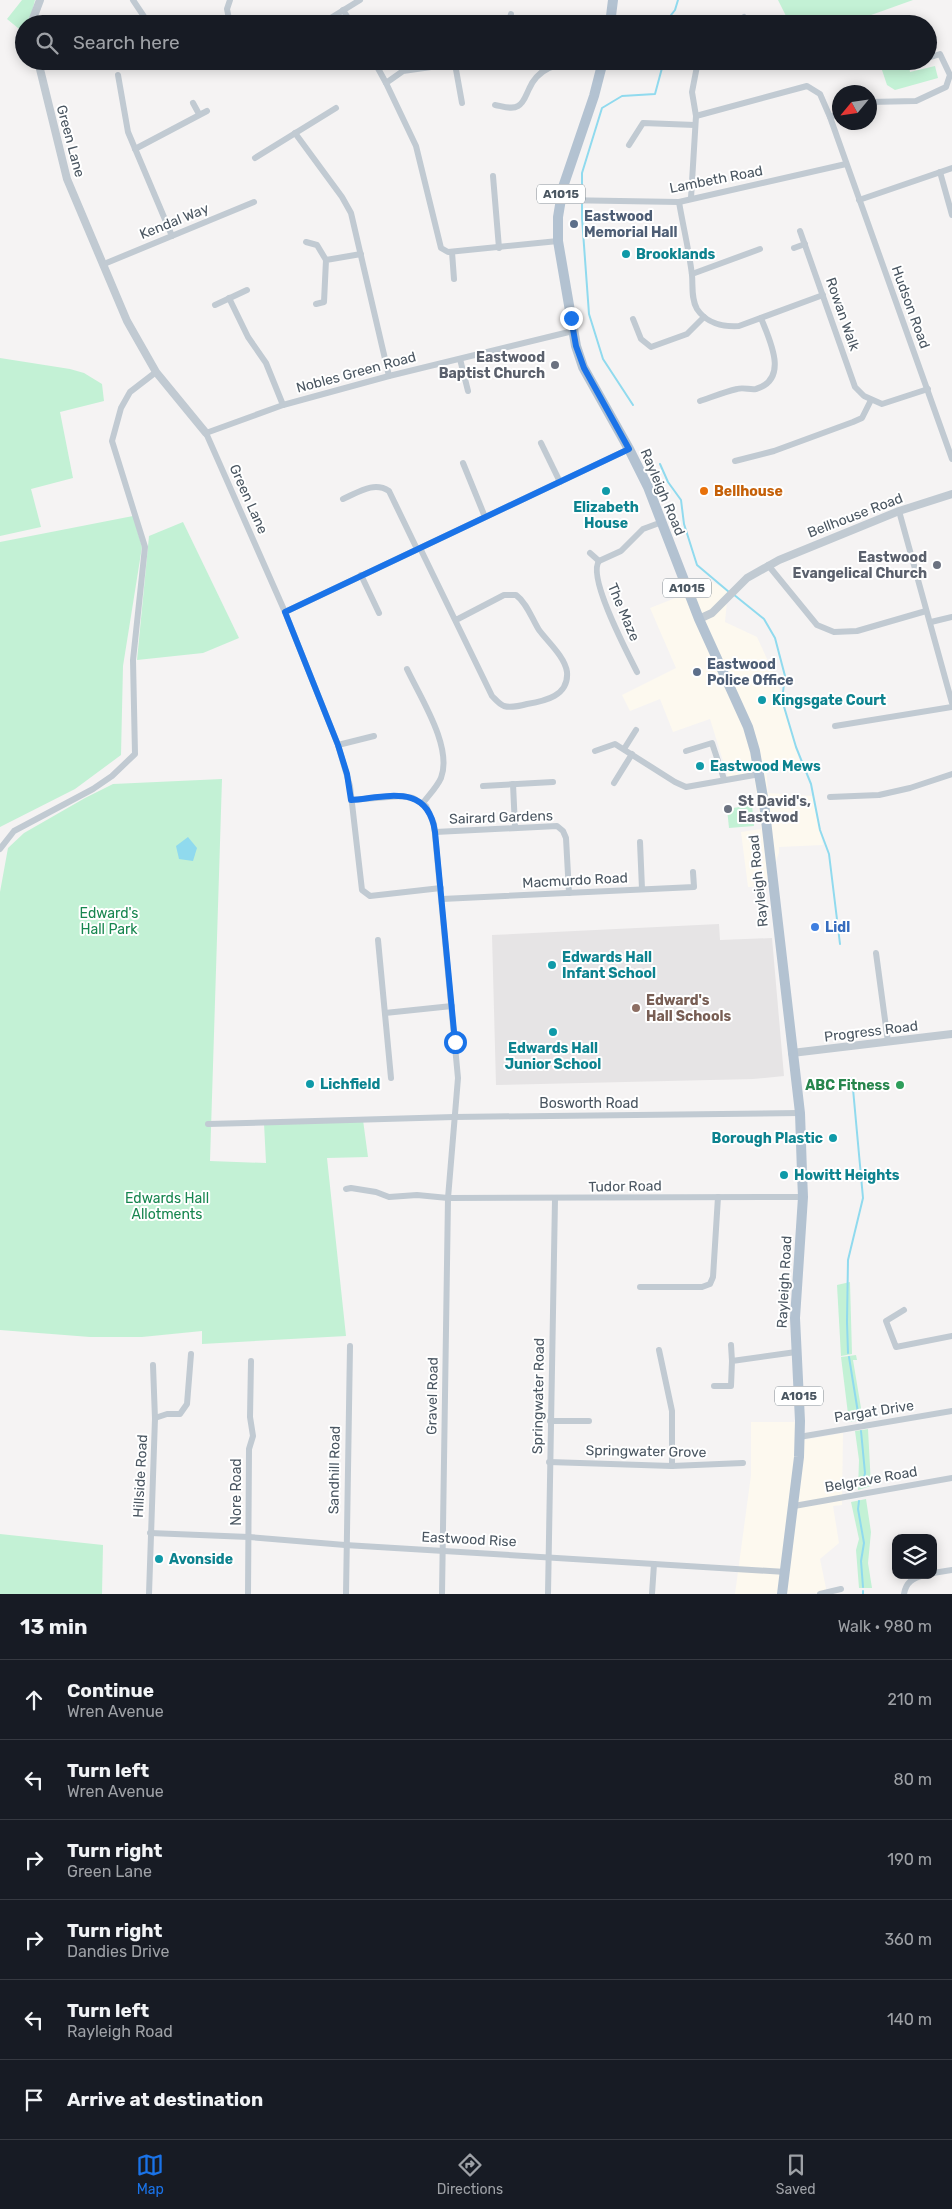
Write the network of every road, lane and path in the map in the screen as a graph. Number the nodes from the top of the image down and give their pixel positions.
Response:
1 (40, 0) edge
2 (133, 0) edge
3 (230, 0) edge
4 (360, 0) edge
5 (613, 0) edge
6 (343, 10) junction
7 (35, 15) edge
8 (143, 15) edge
9 (228, 15) edge
10 (335, 15) edge
11 (346, 15) edge
12 (611, 15) edge
13 (937, 55) edge
14 (40, 70) edge
15 (379, 70) edge
16 (410, 70) edge
17 (456, 70) edge
18 (544, 70) edge
19 (601, 70) edge
20 (696, 70) edge
21 (118, 75) dead end
22 (386, 83) junction
23 (193, 102) dead end
24 (877, 102) edge
25 (462, 104) dead end
26 (495, 105) dead end
27 (336, 108) dead end
28 (207, 111) dead end
29 (199, 114) junction
30 (696, 116) junction
31 (830, 117) joint
32 (695, 125) junction
33 (295, 133) junction
34 (629, 145) dead end
35 (135, 149) junction
36 (255, 158) dead end
37 (846, 164) junction
38 (952, 168) edge
39 (940, 172) junction
40 (493, 176) dead end
41 (691, 198) junction
42 (560, 200) junction
43 (859, 200) junction
44 (254, 202) dead end
45 (679, 202) junction
46 (952, 215) edge
47 (800, 231) dead end
48 (172, 236) junction
49 (558, 241) junction
50 (306, 242) dead end
51 (748, 244) dead end
52 (805, 244) junction
53 (499, 248) junction
54 (794, 248) dead end
55 (760, 249) dead end
56 (452, 252) junction
57 (751, 252) junction
58 (361, 254) junction
59 (326, 260) junction
60 (104, 264) junction
61 (692, 274) junction
62 (454, 279) dead end
63 (247, 290) dead end
64 (823, 295) junction
65 (229, 298) junction
66 (316, 304) dead end
67 (215, 305) dead end
68 (704, 317) junction
69 (761, 318) junction
70 (633, 319) dead end
71 (573, 332) junction
72 (460, 359) junction
73 (156, 372) junction
74 (389, 376) junction
75 (928, 389) junction
76 (468, 391) dead end
77 (871, 400) junction
78 (700, 401) dead end
79 (283, 405) junction
80 (206, 433) junction
81 (541, 443) dead end
82 (629, 449) junction
83 (952, 459) edge
84 (735, 461) dead end
85 (464, 463) dead end
86 (560, 482) junction
87 (952, 494) edge
88 (343, 499) dead end
89 (899, 511) junction
90 (486, 517) junction
91 (662, 522) junction
92 (419, 549) junction
93 (590, 553) dead end
94 (599, 561) junction
95 (768, 565) junction
96 (361, 576) junction
97 (926, 611) junction
98 (285, 612) junction
99 (379, 614) dead end
100 (952, 617) edge
101 (699, 619) junction
102 (456, 620) junction
103 (930, 622) junction
104 (407, 669) dead end
105 (637, 672) dead end
106 (952, 703) edge
107 (952, 707) edge
108 (835, 726) dead end
109 (636, 730) dead end
110 (374, 736) dead end
111 (338, 745) junction
112 (595, 750) dead end
113 (624, 750) junction
114 (686, 751) dead end
115 (632, 754) junction
116 (760, 774) junction
117 (952, 774) edge
118 (724, 779) junction
119 (553, 782) dead end
120 (614, 783) dead end
121 (513, 784) junction
122 (482, 786) dead end
123 (830, 797) dead end
124 (351, 800) junction
125 (423, 803) junction
126 (515, 827) junction
127 (435, 832) junction
128 (640, 842) dead end
129 (0, 849) edge
130 (693, 872) dead end
131 (441, 888) junction
132 (642, 889) junction
133 (569, 893) junction
134 (442, 900) junction
135 (378, 940) dead end
136 (876, 953) dead end
137 (452, 1006) junction
138 (385, 1013) junction
139 (952, 1034) edge
140 (888, 1042) junction
141 (792, 1053) junction
142 (391, 1078) dead end
143 (800, 1113) junction
144 (454, 1117) junction
145 (208, 1124) dead end
146 (346, 1189) dead end
147 (718, 1197) junction
148 (803, 1197) junction
149 (448, 1198) junction
150 (555, 1199) junction
151 (640, 1287) dead end
152 (904, 1310) dead end
153 (952, 1336) edge
154 (731, 1345) dead end
155 (350, 1346) dead end
156 (659, 1350) dead end
157 (796, 1352) junction
158 (191, 1354) dead end
159 (251, 1361) dead end
160 (732, 1361) junction
161 (153, 1365) dead end
162 (714, 1386) dead end
163 (952, 1411) edge
164 (155, 1419) junction
165 (550, 1421) junction
166 (589, 1421) dead end
167 (799, 1437) junction
168 (549, 1462) junction
169 (743, 1463) dead end
170 (672, 1466) junction
171 (952, 1478) edge
172 (794, 1506) junction
173 (150, 1534) junction
174 (249, 1537) junction
175 (345, 1545) junction
176 (442, 1550) junction
177 (550, 1556) junction
178 (654, 1564) junction
179 (952, 1570) edge
180 (786, 1572) junction
181 (937, 1572) edge
182 (912, 1579) edge
183 (841, 1589) dead end
184 (149, 1594) edge
185 (248, 1594) edge
186 (346, 1594) edge
187 (442, 1594) edge
188 (548, 1594) edge
189 (652, 1594) edge
190 (782, 1594) edge
191 (820, 1594) edge
192 (904, 1594) edge

1 - 7 street
2 - 8 street
3 - 9 street
4 - 6 street
5 - 12 main road
6 - 10 street
6 - 11 street
13 - 24 street
14 - 60 street, Green Lane
15 - 22 street
16 - 22 street
17 - 25 street
18 - 26 street
19 - 42 main road, Rayleigh Road / A1015
20 - 30 street
21 - 35 street
22 - 56 street
23 - 29 street
27 - 33 street
28 - 29 street
29 - 35 street
30 - 31 street, Hudson Road
30 - 32 street
31 - 37 street, Hudson Road
32 - 34 street
32 - 41 street
33 - 36 street
33 - 58 street
35 - 48 street
37 - 41 street, Lambeth Road
37 - 43 street, Hudson Road
38 - 39 street
39 - 43 street
39 - 46 street
40 - 53 street
41 - 45 street, Lambeth Road
42 - 45 street, Lambeth Road
42 - 49 main road, Rayleigh Road / A1015
43 - 75 street, Hudson Road
44 - 48 street, Kendal Way
45 - 61 street
47 - 52 street, Rowan Walk
48 - 60 street, Kendal Way
49 - 53 street
49 - 71 main road, Rayleigh Road / A1015
50 - 59 street
51 - 57 street
52 - 54 street
52 - 64 street, Rowan Walk
53 - 56 street
55 - 57 street
56 - 62 street
57 - 61 street
58 - 59 street
58 - 74 street
59 - 66 street
60 - 73 street, Green Lane
61 - 68 street
63 - 65 street
64 - 69 street
64 - 77 street, Rowan Walk
65 - 67 street
65 - 79 street
68 - 69 street
68 - 70 street
69 - 78 street
71 - 72 street, Nobles Green Road
71 - 82 main road, Rayleigh Road / A1015
72 - 74 street, Nobles Green Road
72 - 76 street
73 - 80 street, Green Lane
73 - 129 street
74 - 79 street, Nobles Green Road
75 - 77 street
75 - 83 street, Hudson Road
77 - 84 street
79 - 80 street, Nobles Green Road
80 - 98 street, Green Lane
81 - 86 street
82 - 86 street
82 - 91 main road, Rayleigh Road / A1015
85 - 90 street
86 - 90 street
87 - 89 street, Bellhouse Road
88 - 92 street
89 - 95 street, Bellhouse Road
89 - 97 street
90 - 92 street
91 - 94 street
91 - 101 main road, Rayleigh Road / A1015
92 - 96 street
92 - 102 street
93 - 94 street
94 - 105 street, The Maze
95 - 97 street
95 - 101 street, Bellhouse Road
96 - 98 street
96 - 99 street
97 - 103 street
98 - 111 street, Green Lane
100 - 103 street
101 - 116 main road, Rayleigh Road / A1015
102 - 102 street
103 - 106 street
104 - 125 street
107 - 108 street
109 - 113 street
110 - 111 street
111 - 124 street, Green Lane
112 - 113 street
113 - 115 street
114 - 118 street
115 - 118 street
115 - 120 street
116 - 118 street
116 - 141 main road, Rayleigh Road / A1015
117 - 123 street
119 - 121 street
121 - 122 street
121 - 126 street
124 - 125 street
124 - 131 street, Green Lane
125 - 127 street, Gravel Road
126 - 127 street, Sairard Gardens
126 - 133 street, Sairard Gardens
127 - 131 street, Gravel Road
128 - 132 street
130 - 132 street, Macmurdo Road
131 - 134 street, Gravel Road
132 - 133 street, Macmurdo Road
133 - 134 street, Macmurdo Road
134 - 137 street, Gravel Road
135 - 138 street
136 - 140 street
137 - 138 street
137 - 144 street, Gravel Road
138 - 142 street
139 - 140 street, Progress Road
140 - 141 street, Progress Road
141 - 143 main road, Rayleigh Road / A1015
143 - 144 street, Bosworth Road
143 - 148 main road, Rayleigh Road / A1015
144 - 145 street, Bosworth Road
144 - 149 street, Gravel Road
146 - 149 street, Tudor Road
147 - 148 street, Tudor Road
147 - 150 street, Tudor Road
147 - 151 street
148 - 157 main road, Rayleigh Road / A1015
149 - 150 street, Tudor Road
149 - 176 street, Gravel Road
150 - 165 street, Springwater Road
152 - 153 street
154 - 160 street
155 - 175 street, Sandhill Road
156 - 170 street
157 - 160 street
157 - 167 main road, Rayleigh Road / A1015
158 - 164 street, Hillside Road
159 - 174 street, Nore Road
160 - 162 street
161 - 164 street
163 - 167 street, Pargat Drive
164 - 173 street, Hillside Road
165 - 166 street
165 - 168 street, Springwater Road
167 - 172 main road, Rayleigh Road / A1015
168 - 170 street, Springwater Grove
168 - 177 street, Springwater Road
169 - 170 street, Springwater Grove
171 - 172 street, Belgrave Road
172 - 180 main road, Rayleigh Road / A1015
173 - 174 street, Eastwood Rise
173 - 184 street, Hillside Road
174 - 175 street, Eastwood Rise
174 - 185 street, Nore Road
175 - 176 street, Eastwood Rise
175 - 186 street, Sandhill Road
176 - 177 street, Eastwood Rise
176 - 187 street, Gravel Road
177 - 178 street, Eastwood Rise
177 - 188 street, Springwater Road
178 - 180 street, Eastwood Rise
178 - 189 street
179 - 181 street
180 - 190 main road, Rayleigh Road / A1015
182 - 192 street
183 - 191 street

